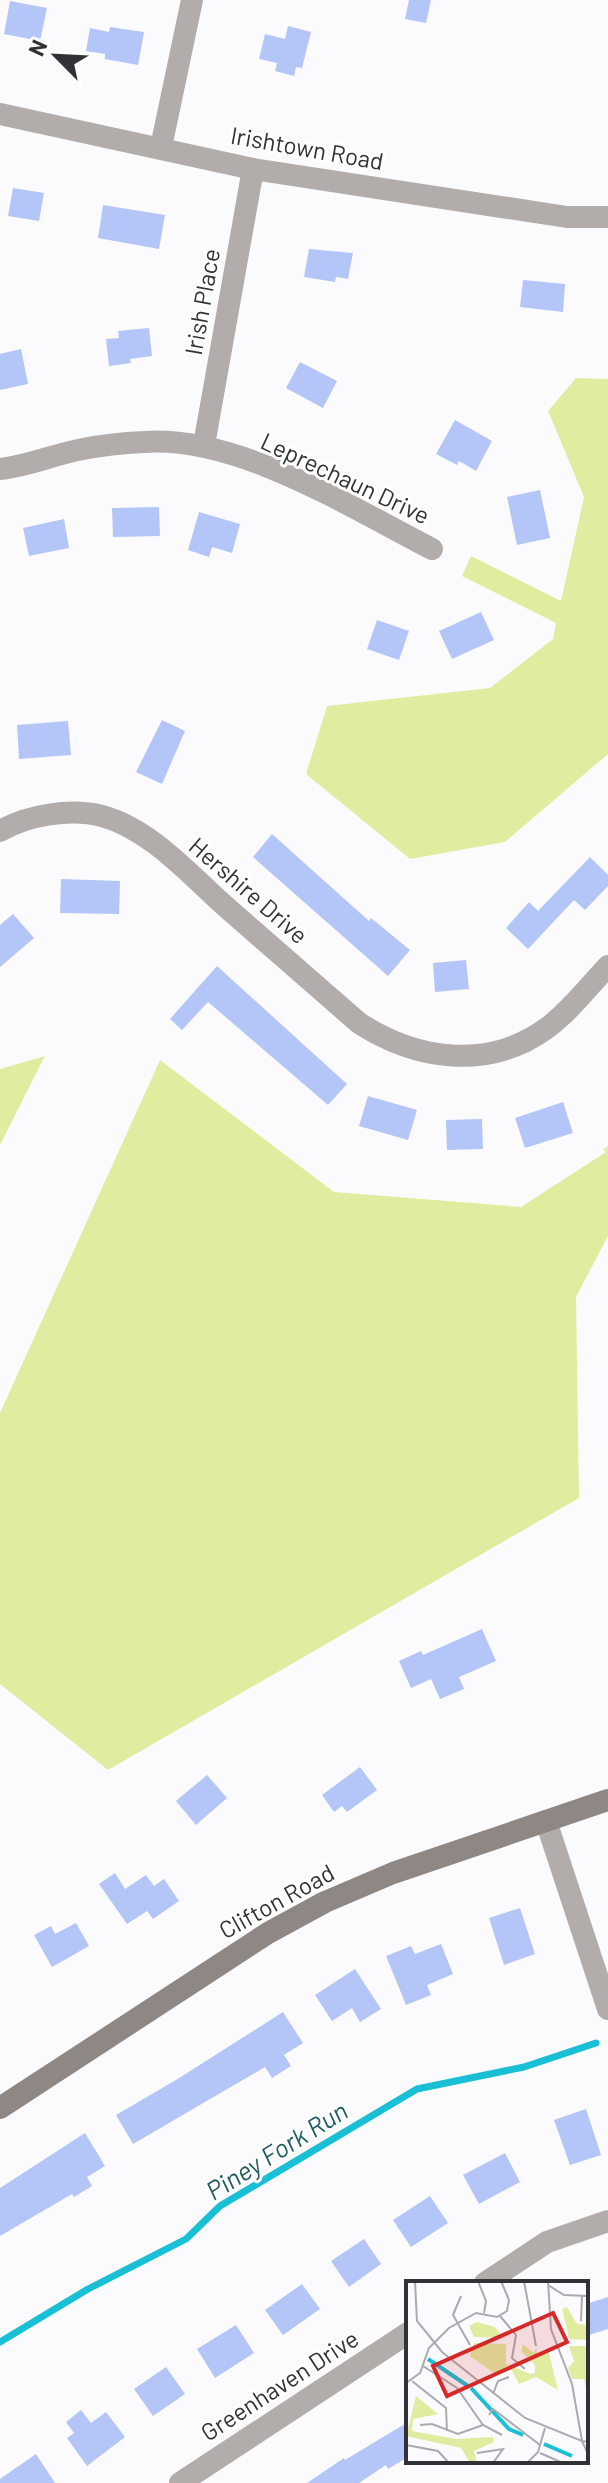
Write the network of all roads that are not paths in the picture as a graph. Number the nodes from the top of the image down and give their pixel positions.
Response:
1 (192, 0) edge
2 (0, 114) edge
3 (161, 147) junction
4 (253, 169) junction
5 (608, 217) edge
6 (204, 445) junction
7 (0, 469) edge
8 (432, 549) dead end
9 (0, 831) edge
10 (608, 966) edge
11 (608, 1800) edge
12 (546, 1821) junction
13 (608, 2009) edge
14 (0, 2108) edge
15 (608, 2221) edge
16 (488, 2281) edge
17 (406, 2334) edge
18 (180, 2483) edge

1 - 3 street
2 - 3 street, Irishtown Road
3 - 4 street, Irishtown Road
4 - 5 street, Irishtown Road
4 - 6 street, Irish Place
6 - 7 street, Leprechaun Drive
6 - 8 street, Leprechaun Drive
9 - 10 street, Hershire Drive
11 - 12 main road, Clifton Road
12 - 13 street
12 - 14 main road, Clifton Road
15 - 16 street
17 - 18 street, Greenhaven Drive

